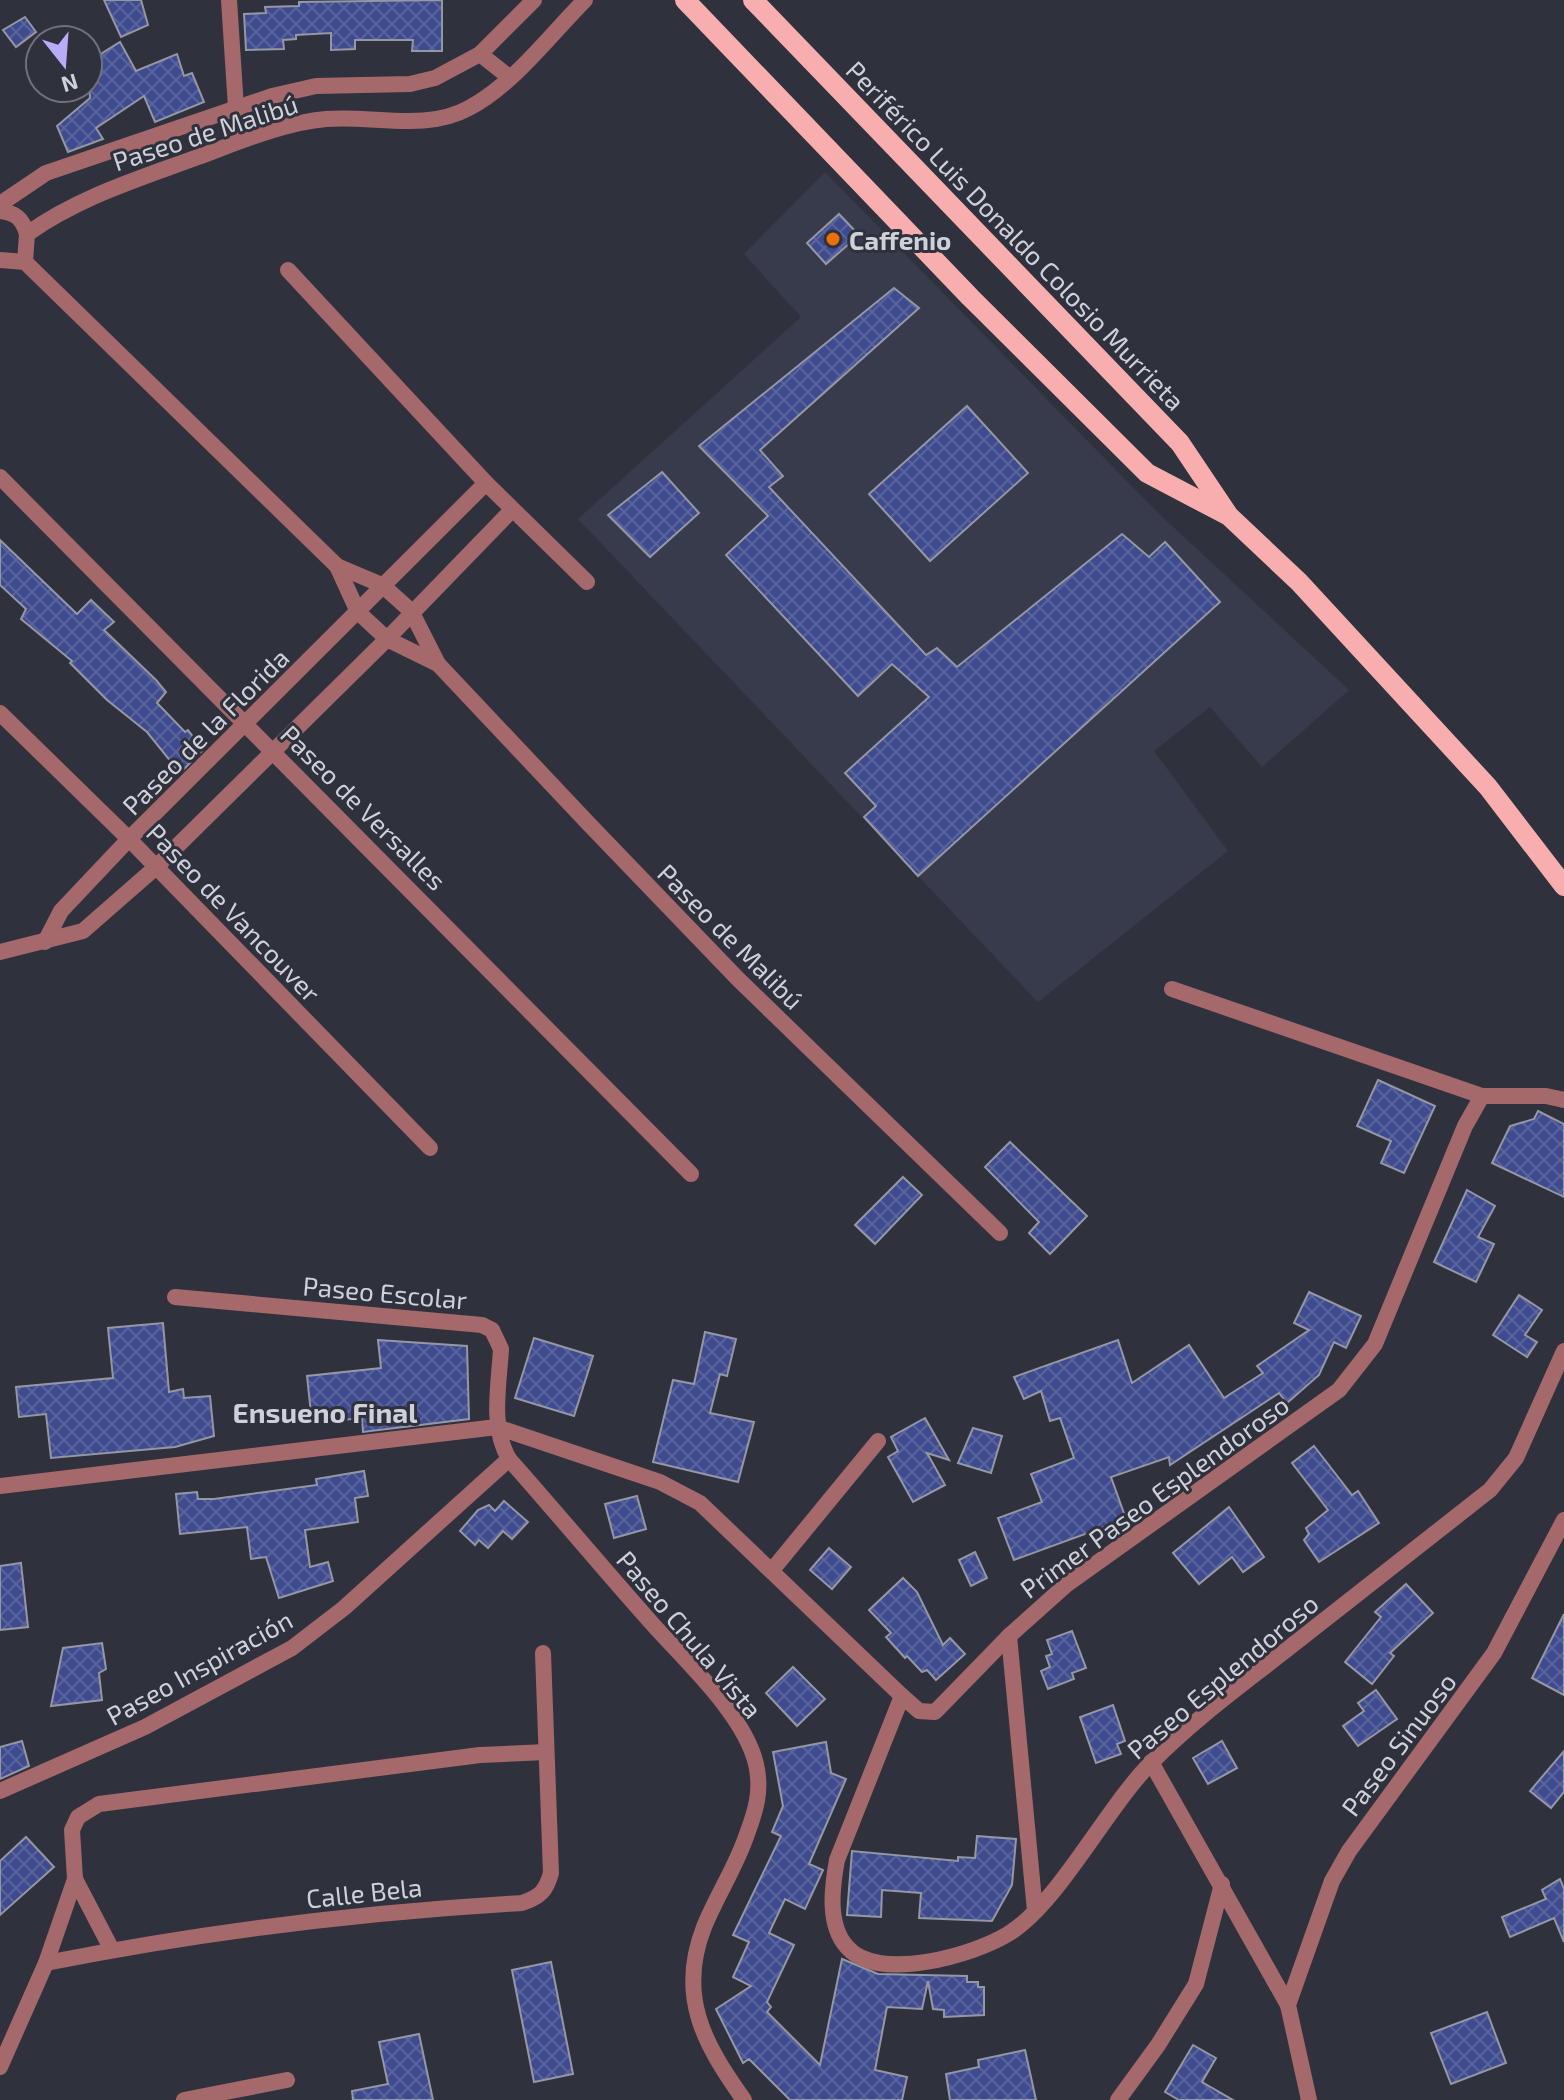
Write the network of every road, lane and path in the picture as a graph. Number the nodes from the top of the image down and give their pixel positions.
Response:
1 (229, 0) edge
2 (534, 0) edge
3 (585, 0) edge
4 (685, 0) edge
5 (753, 0) edge
6 (480, 54) junction
7 (509, 77) junction
8 (236, 108) junction
9 (246, 139) junction
10 (0, 204) edge
11 (0, 211) edge
12 (27, 234) junction
13 (0, 260) edge
14 (25, 262) junction
15 (288, 270) dead end
16 (0, 477) edge
17 (486, 483) junction
18 (512, 510) junction
19 (1229, 516) junction
20 (337, 566) junction
21 (587, 582) dead end
22 (382, 585) junction
23 (411, 611) junction
24 (358, 612) junction
25 (387, 639) junction
26 (438, 664) junction
27 (0, 713) edge
28 (248, 724) junction
29 (274, 750) junction
30 (129, 839) junction
31 (155, 868) junction
32 (1564, 886) edge
33 (45, 942) junction
34 (0, 952) edge
35 (1172, 989) dead end
36 (1482, 1096) junction
37 (1564, 1100) edge
38 (430, 1148) dead end
39 (691, 1174) dead end
40 (1000, 1233) dead end
41 (175, 1297) dead end
42 (1564, 1351) edge
43 (497, 1427) junction
44 (878, 1441) dead end
45 (505, 1452) junction
46 (0, 1486) edge
47 (1564, 1520) edge
48 (773, 1569) junction
49 (1009, 1636) junction
50 (543, 1653) dead end
51 (902, 1696) junction
52 (546, 1752) junction
53 (1151, 1762) junction
54 (0, 1791) edge
55 (75, 1879) junction
56 (1222, 1884) junction
57 (1035, 1911) junction
58 (112, 1950) junction
59 (46, 1963) junction
60 (1288, 2005) junction
61 (0, 2067) edge
62 (287, 2080) dead end
63 (184, 2100) edge
64 (744, 2100) edge
65 (1118, 2100) edge
66 (1309, 2100) edge

1 - 8 street
2 - 6 street, Paseo de Malibú
3 - 7 street, Paseo de Malibú
4 - 19 main road, Periférico Luis Donaldo Colosio Murrieta
5 - 19 main road, Periférico Luis Donaldo Colosio Murrieta
6 - 7 street
6 - 8 street, Paseo de Malibú
7 - 9 street, Paseo de Malibú
8 - 9 street
8 - 10 street, Paseo de Malibú
9 - 12 street, Paseo de Malibú
11 - 12 street
12 - 14 street
13 - 14 street
14 - 20 street, Paseo de Malibú
15 - 17 street
16 - 28 street, Paseo de Versalles
17 - 18 street
17 - 22 street, Paseo de la Florida
18 - 21 street
18 - 23 street
19 - 32 main road, Periférico Luis Donaldo Colosio Murrieta
20 - 22 street, Paseo de Malibú
20 - 24 street, Paseo de Malibú
22 - 23 street, Paseo de Malibú
22 - 24 street, Paseo de la Florida
23 - 25 street
23 - 26 street, Paseo de Malibú
24 - 25 street, Paseo de Malibú
24 - 28 street, Paseo de la Florida
25 - 26 street, Paseo de Malibú
25 - 29 street
26 - 40 street, Paseo de Malibú
27 - 30 street, Paseo de Vancouver
28 - 29 street, Paseo de Versalles
28 - 30 street, Paseo de la Florida
29 - 31 street
29 - 39 street, Paseo de Versalles
30 - 31 street, Paseo de Vancouver
30 - 33 street, Paseo de la Florida
31 - 33 street
31 - 38 street, Paseo de Vancouver
33 - 34 street
35 - 36 street
36 - 37 street
36 - 49 street, Primer Paseo Esplendoroso
41 - 43 street, Paseo Escolar
42 - 53 street, Paseo Esplendoroso
43 - 45 street, Paseo Escolar
43 - 46 street, Primer Paseo Esplendoroso
43 - 48 street, Primer Paseo Esplendoroso
44 - 48 street
45 - 54 street, Paseo Inspiración
45 - 64 street, Paseo Chula Vista
47 - 60 street, Paseo Sinuoso
48 - 51 street, Primer Paseo Esplendoroso
49 - 51 street, Primer Paseo Esplendoroso
49 - 57 street
50 - 52 street, Calle Bela
51 - 57 street, Paseo Esplendoroso
52 - 55 street
52 - 58 street, Calle Bela
53 - 56 street
53 - 57 street, Paseo Esplendoroso
55 - 58 street
55 - 59 street
56 - 60 street
56 - 65 street
58 - 59 street, Calle Bela
59 - 61 street
60 - 66 street
62 - 63 street

